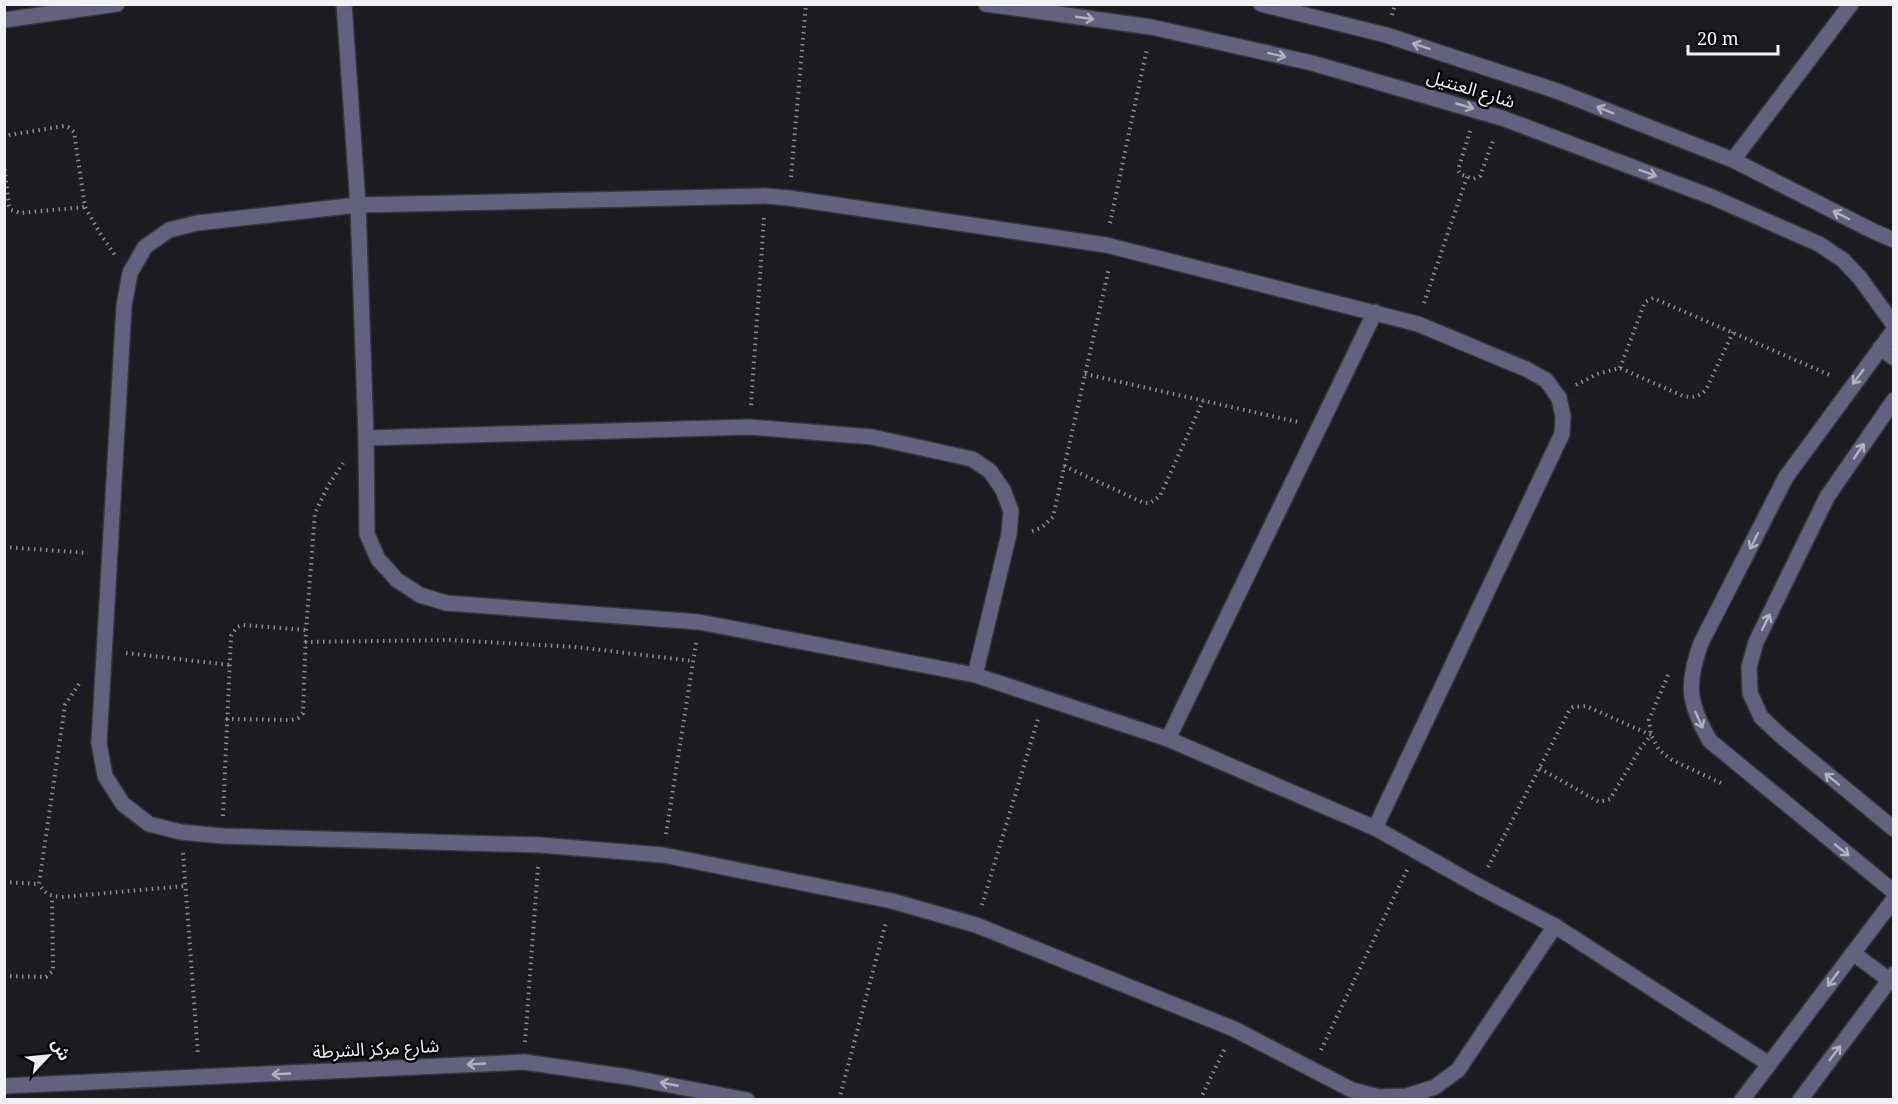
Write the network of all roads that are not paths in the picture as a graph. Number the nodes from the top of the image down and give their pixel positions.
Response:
1 (117, 4) edge
2 (344, 4) edge
3 (986, 4) edge
4 (1260, 4) edge
5 (1851, 4) edge
6 (4, 20) edge
7 (1733, 160) junction
8 (358, 205) junction
9 (1893, 240) edge
10 (1375, 312) junction
11 (1893, 325) edge
12 (1893, 330) edge
13 (1880, 348) junction
14 (1893, 358) edge
15 (1893, 400) edge
16 (366, 438) junction
17 (975, 675) junction
18 (1168, 739) junction
19 (1376, 828) junction
20 (1893, 829) edge
21 (1893, 892) edge
22 (1893, 899) edge
23 (1555, 926) junction
24 (1853, 953) junction
25 (1891, 977) edge
26 (1769, 1064) junction
27 (4, 1086) edge
28 (1809, 1096) edge
29 (747, 1100) edge
30 (1742, 1100) edge

1 - 6 street
2 - 8 street
3 -> 11 street, شارع العنتيل
7 -> 4 street, شارع العنتيل
5 - 7 street
9 -> 7 street, شارع العنتيل
8 - 10 street
8 - 16 street
8 - 23 street
10 - 18 street
10 - 19 street
12 - 13 street
13 - 14 street
13 -> 21 street
20 -> 15 street
16 - 17 street
16 - 17 street
17 - 18 street
18 - 19 street
19 - 23 street
22 - 24 street
23 - 26 street
24 - 25 street
24 -> 26 street
28 -> 25 street
26 - 30 street
29 -> 27 street, شارع مركز الشرطة

